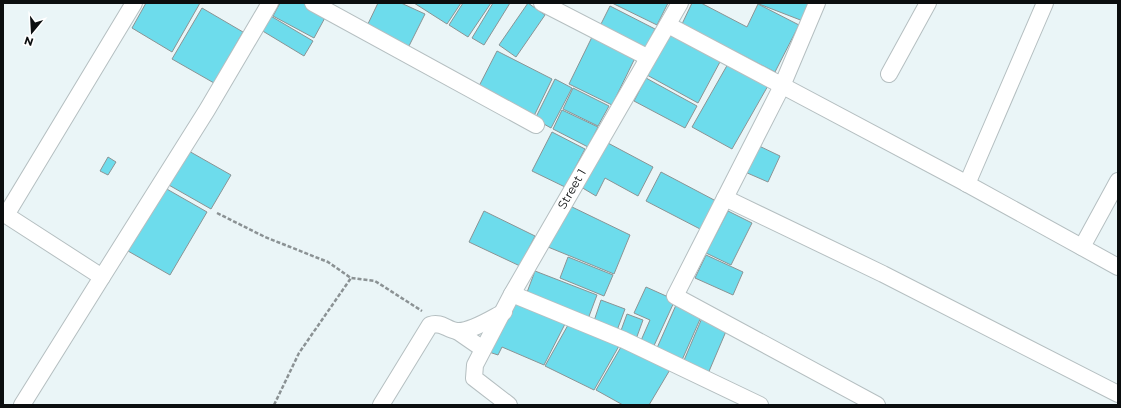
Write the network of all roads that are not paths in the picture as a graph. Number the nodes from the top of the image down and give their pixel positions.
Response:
1 (134, 3) edge
2 (270, 3) edge
3 (313, 3) edge
4 (542, 3) edge
5 (680, 3) edge
6 (817, 3) edge
7 (928, 3) edge
8 (1045, 3) edge
9 (668, 25) junction
10 (647, 57) junction
11 (889, 74) dead end
12 (782, 86) junction
13 (536, 125) dead end
14 (1118, 181) edge
15 (968, 184) junction
16 (725, 198) junction
17 (5, 214) edge
18 (1082, 247) junction
19 (1118, 267) edge
20 (102, 277) junction
21 (512, 294) junction
22 (504, 312) junction
23 (458, 331) junction
24 (483, 349) junction
25 (1118, 394) edge
26 (1118, 402) edge
27 (22, 405) edge
28 (381, 405) edge
29 (509, 405) edge
30 (760, 405) edge
31 (877, 405) edge
32 (1116, 405) edge

1 - 17 street
2 - 20 street
3 - 13 street
4 - 10 street
5 - 9 street, Street 1
6 - 12 street
7 - 11 street
8 - 15 street
9 - 10 street, Street 1
9 - 12 street
10 - 21 street, Street 1
12 - 15 street
12 - 16 street
14 - 18 street
15 - 18 street
16 - 25 street
16 - 31 street
17 - 20 street
18 - 19 street
20 - 27 street
21 - 22 street, Street 1
21 - 30 street
22 - 23 street
22 - 24 street, Street 1
23 - 24 street
23 - 28 street
24 - 29 street, Street 1
26 - 32 street

